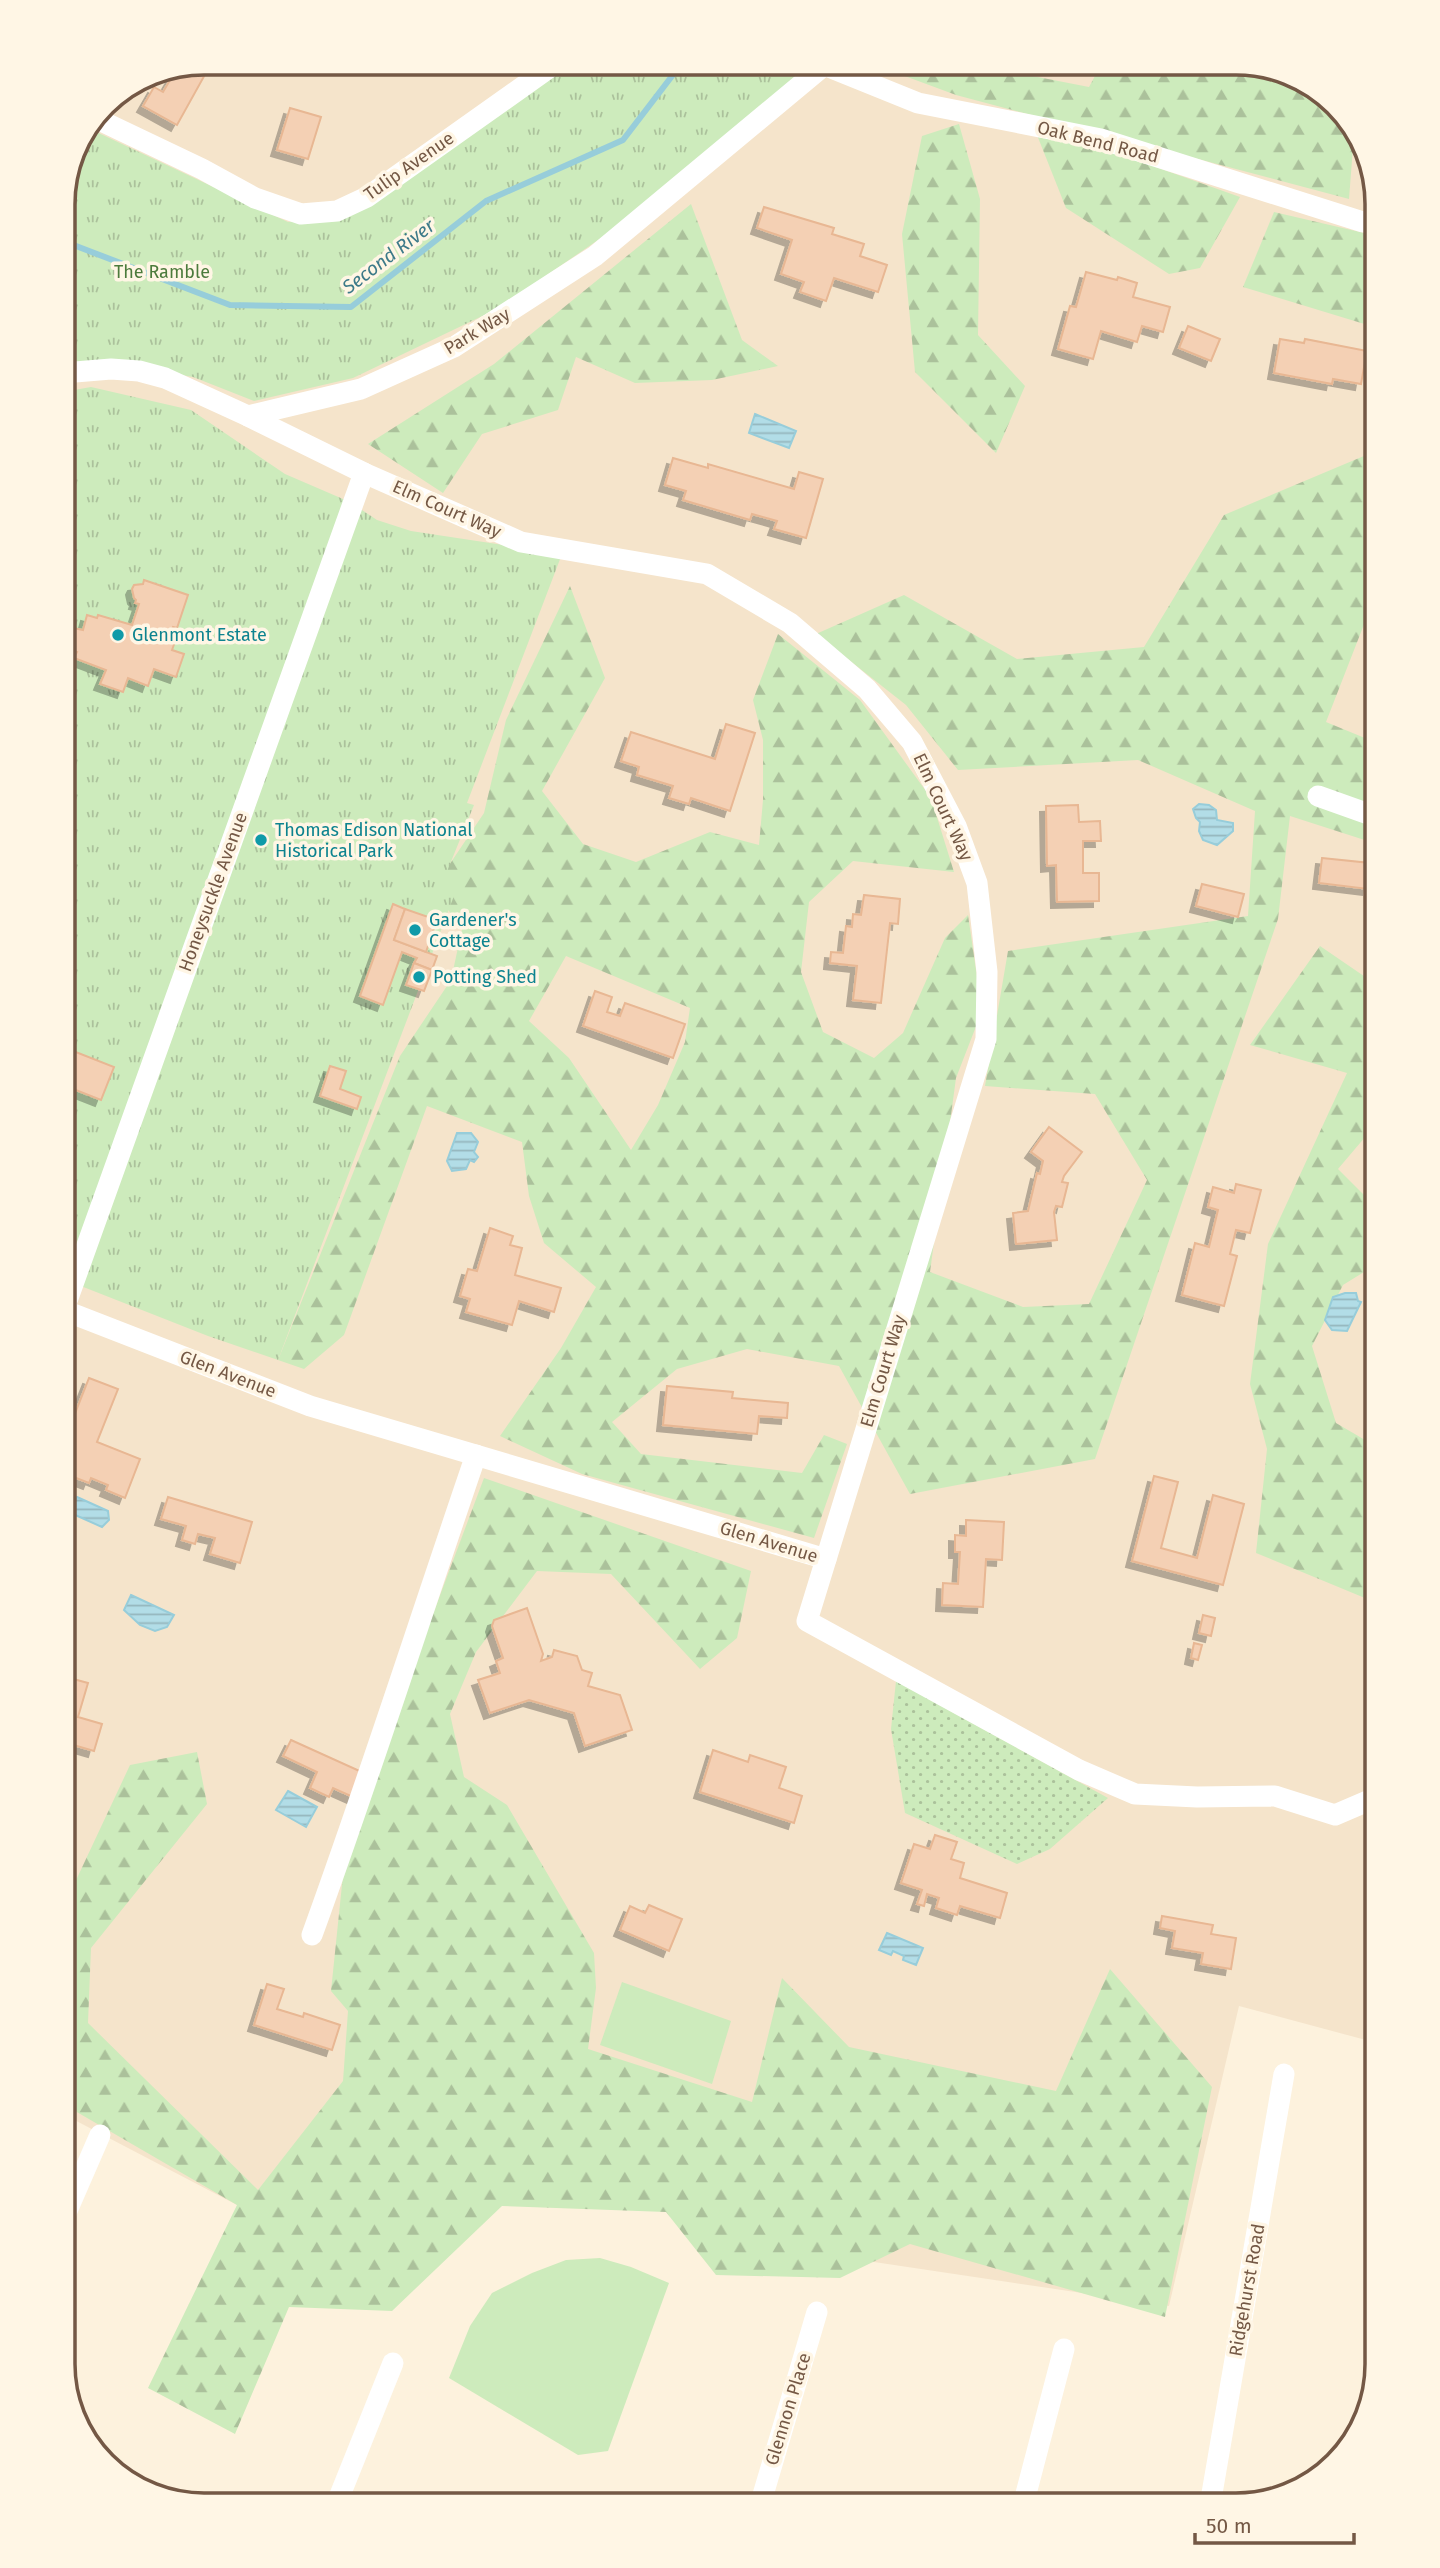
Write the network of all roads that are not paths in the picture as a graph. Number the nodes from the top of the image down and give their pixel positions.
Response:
1 (538, 76) edge
2 (809, 76) edge
3 (852, 76) edge
4 (105, 123) edge
5 (1365, 222) edge
6 (76, 372) edge
7 (248, 416) junction
8 (363, 473) junction
9 (1318, 796) dead end
10 (1365, 813) edge
11 (76, 1276) edge
12 (75, 1316) edge
13 (476, 1455) junction
14 (826, 1559) junction
15 (1365, 1802) edge
16 (312, 1935) dead end
17 (1284, 2074) dead end
18 (100, 2135) dead end
19 (75, 2192) edge
20 (817, 2312) dead end
21 (1064, 2349) dead end
22 (393, 2363) dead end
23 (341, 2492) edge
24 (764, 2493) edge
25 (1026, 2493) edge
26 (1212, 2493) edge

1 - 4 street, Tulip Avenue
2 - 7 street, Park Way
3 - 5 street, Oak Bend Road
6 - 7 street
7 - 8 street, Elm Court Way
8 - 11 street, Honeysuckle Avenue
8 - 14 street, Elm Court Way
9 - 10 street
12 - 13 street, Glen Avenue
13 - 14 street, Glen Avenue
13 - 16 street
14 - 15 street, Glen Avenue
17 - 26 street, Ridgehurst Road
18 - 19 street
20 - 24 street, Glennon Place
21 - 25 street
22 - 23 street

